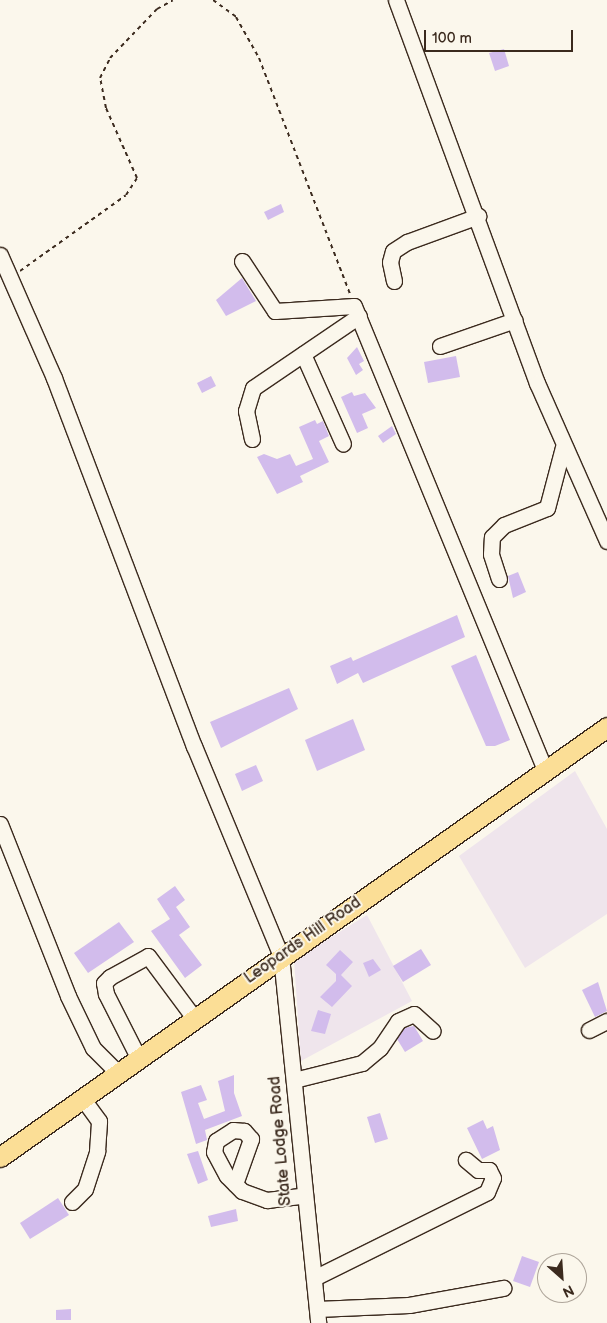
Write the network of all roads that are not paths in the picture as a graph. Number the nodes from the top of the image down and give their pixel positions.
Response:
1 (396, 0) edge
2 (478, 216) junction
3 (0, 255) edge
4 (242, 261) dead end
5 (394, 281) dead end
6 (356, 311) junction
7 (514, 320) junction
8 (440, 346) dead end
9 (303, 354) junction
10 (252, 440) dead end
11 (343, 444) dead end
12 (563, 447) junction
13 (607, 541) edge
14 (499, 579) dead end
15 (607, 728) edge
16 (545, 770) junction
17 (0, 824) edge
18 (281, 956) junction
19 (194, 1018) junction
20 (607, 1021) edge
21 (589, 1030) dead end
22 (433, 1031) dead end
23 (138, 1057) junction
24 (117, 1072) junction
25 (294, 1080) junction
26 (82, 1098) junction
27 (0, 1157) edge
28 (466, 1160) dead end
29 (235, 1184) dead end
30 (302, 1196) junction
31 (72, 1202) dead end
32 (314, 1278) junction
33 (503, 1288) dead end
34 (315, 1318) edge

1 - 2 street
2 - 5 street
2 - 7 street
3 - 18 street, State Lodge Road
4 - 6 street
6 - 9 street
6 - 16 street
7 - 8 street
7 - 12 street
9 - 10 street
9 - 11 street
12 - 13 street
12 - 14 street
15 - 16 main road, Leopards Hill Road
16 - 18 main road, Leopards Hill Road
17 - 24 street
18 - 19 main road, Leopards Hill Road
18 - 25 street, State Lodge Road
19 - 23 main road, Leopards Hill Road
19 - 23 street
20 - 21 street
22 - 25 street
23 - 24 main road, Leopards Hill Road
24 - 26 main road, Leopards Hill Road
25 - 30 street, State Lodge Road
26 - 27 main road, Leopards Hill Road
26 - 31 street
28 - 32 street
29 - 30 street
30 - 32 street, State Lodge Road
32 - 34 street, State Lodge Road
33 - 34 street

